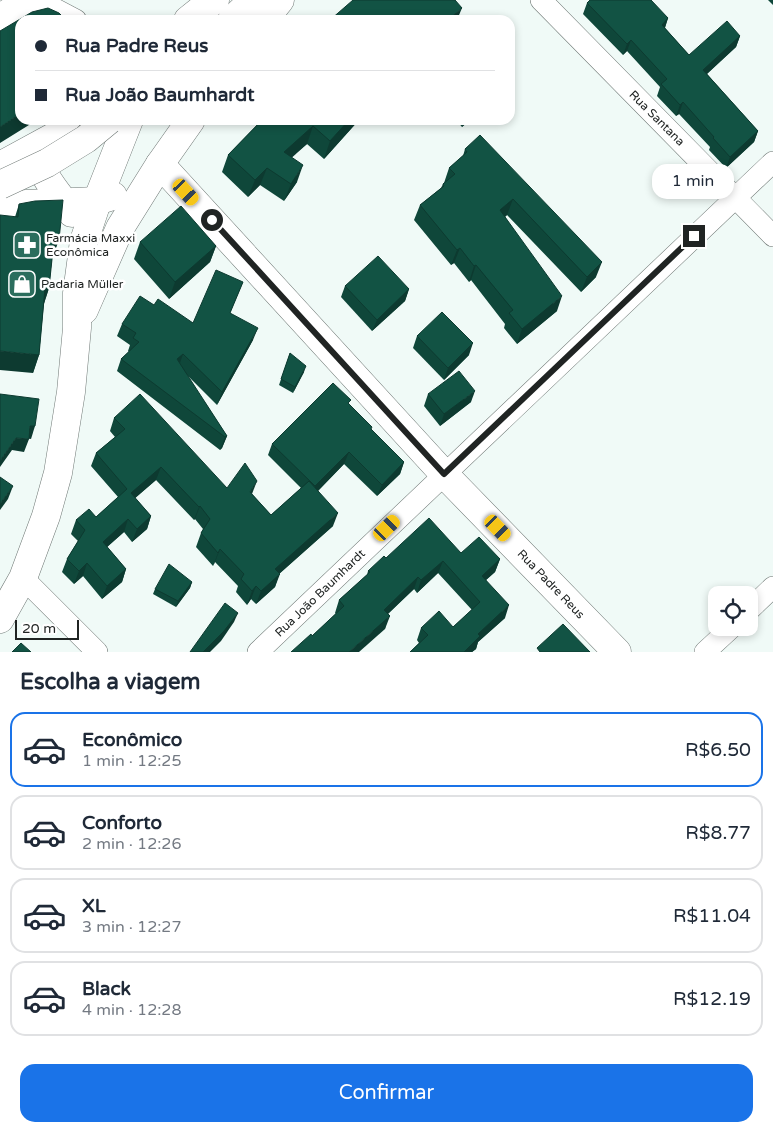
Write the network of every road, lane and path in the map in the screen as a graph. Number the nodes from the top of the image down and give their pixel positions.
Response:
1 (29, 0) edge
2 (38, 0) edge
3 (253, 0) edge
4 (280, 0) edge
5 (541, 0) edge
6 (66, 15) edge
7 (237, 15) edge
8 (268, 15) edge
9 (0, 18) edge
10 (72, 125) edge
11 (102, 125) edge
12 (127, 125) edge
13 (188, 125) edge
14 (773, 162) edge
15 (0, 166) edge
16 (153, 175) junction
17 (0, 185) edge
18 (736, 197) junction
19 (64, 201) junction
20 (97, 201) junction
21 (0, 210) edge
22 (773, 236) edge
23 (84, 241) junction
24 (77, 328) junction
25 (444, 474) junction
26 (23, 578) junction
27 (773, 587) edge
28 (758, 601) edge
29 (0, 619) edge
30 (722, 636) edge
31 (97, 652) edge
32 (258, 652) edge
33 (617, 652) edge
34 (705, 652) edge

1 - 9 main road
2 - 6 street
3 - 7 main road
4 - 8 main road
5 - 18 street, Rua Santana
10 - 15 main road
10 - 19 main road
11 - 17 main road, bridge
12 - 20 main road
13 - 16 main road
14 - 18 street, Rua João Baumhardt
16 - 20 main road
16 - 24 main road
16 - 25 main road, Rua Padre Reus
18 - 22 street, Rua Santana
18 - 25 street, Rua João Baumhardt
19 - 20 main road
19 - 21 main road
19 - 23 main road
20 - 23 main road
23 - 24 main road
24 - 26 main road
25 - 32 street, Rua João Baumhardt
25 - 33 main road, Rua Padre Reus
26 - 29 main road
26 - 31 street
27 - 28 street
30 - 34 street

